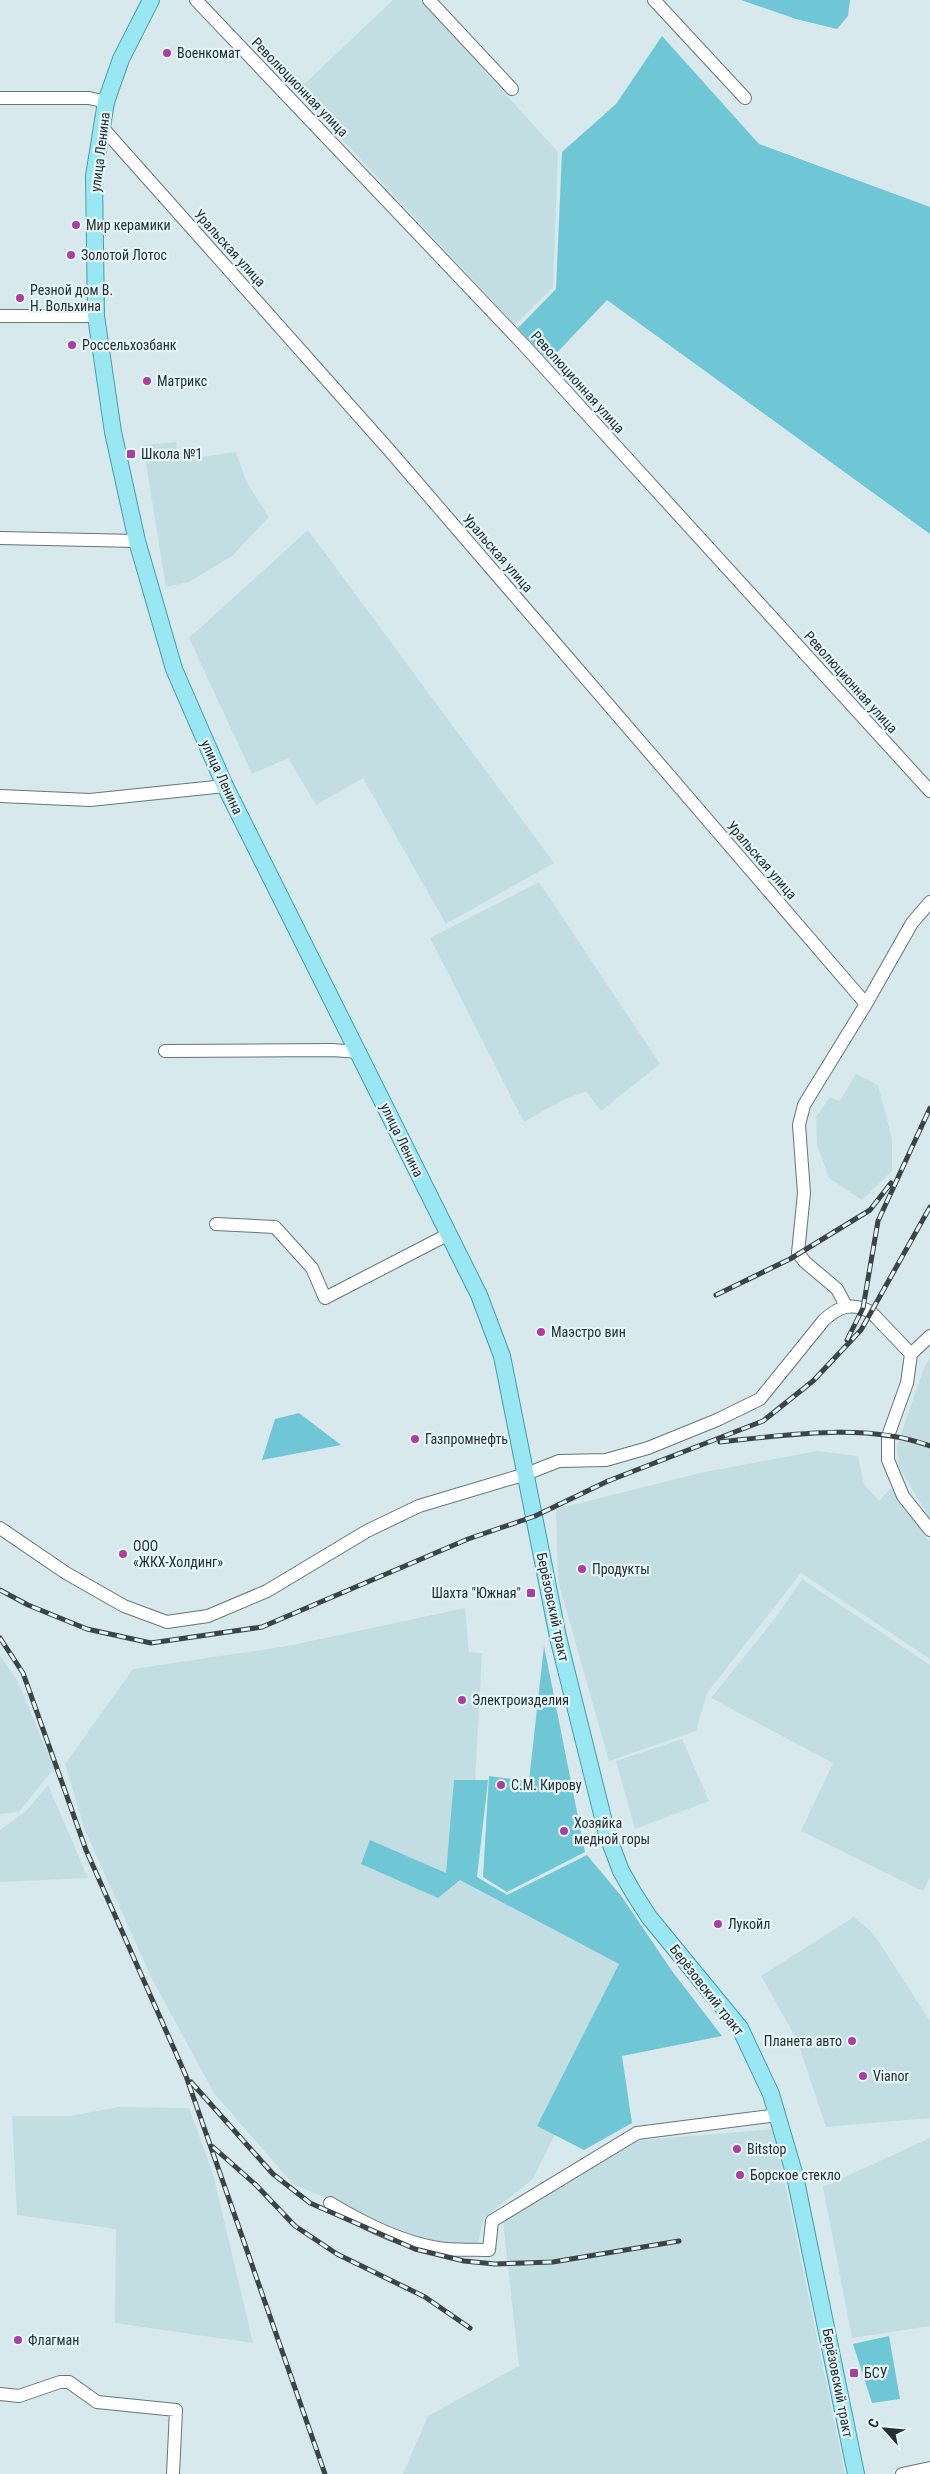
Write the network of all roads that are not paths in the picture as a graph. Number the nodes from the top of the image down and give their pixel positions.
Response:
1 (151, 0) edge
2 (196, 0) edge
3 (429, 0) edge
4 (654, 0) edge
5 (512, 88) dead end
6 (0, 98) edge
7 (745, 98) dead end
8 (106, 102) junction
9 (101, 126) junction
10 (0, 316) edge
11 (96, 316) junction
12 (0, 538) edge
13 (136, 541) junction
14 (225, 786) junction
15 (930, 791) edge
16 (0, 796) edge
17 (930, 902) edge
18 (866, 1004) junction
19 (165, 1051) dead end
20 (359, 1052) junction
21 (216, 1224) dead end
22 (449, 1234) junction
23 (846, 1306) junction
24 (930, 1336) edge
25 (911, 1354) junction
26 (526, 1474) junction
27 (534, 1516) joint
28 (0, 1528) edge
29 (930, 1530) edge
30 (778, 2115) junction
31 (330, 2203) dead end
32 (0, 2394) edge
33 (930, 2468) edge
34 (172, 2474) edge
35 (856, 2474) edge
36 (902, 2474) edge

1 - 8 main road, улица Ленина
2 - 15 street, Революционная улица
3 - 5 street
4 - 7 street
6 - 8 street
8 - 9 main road, улица Ленина
9 - 11 main road, улица Ленина
9 - 18 street, Уральская улица
10 - 11 street
11 - 13 main road, улица Ленина
12 - 13 street
13 - 14 main road, улица Ленина
14 - 16 street
14 - 20 main road, улица Ленина
17 - 18 street
18 - 23 street
19 - 20 street
20 - 22 main road, улица Ленина
21 - 22 street
22 - 26 main road, улица Ленина
23 - 25 street
23 - 26 street
24 - 25 street
25 - 29 street
26 - 27 main road, улица Ленина
26 - 28 street
27 - 30 main road, Берёзовский тракт
30 - 31 street
30 - 35 main road, Берёзовский тракт
32 - 34 street
33 - 36 street

